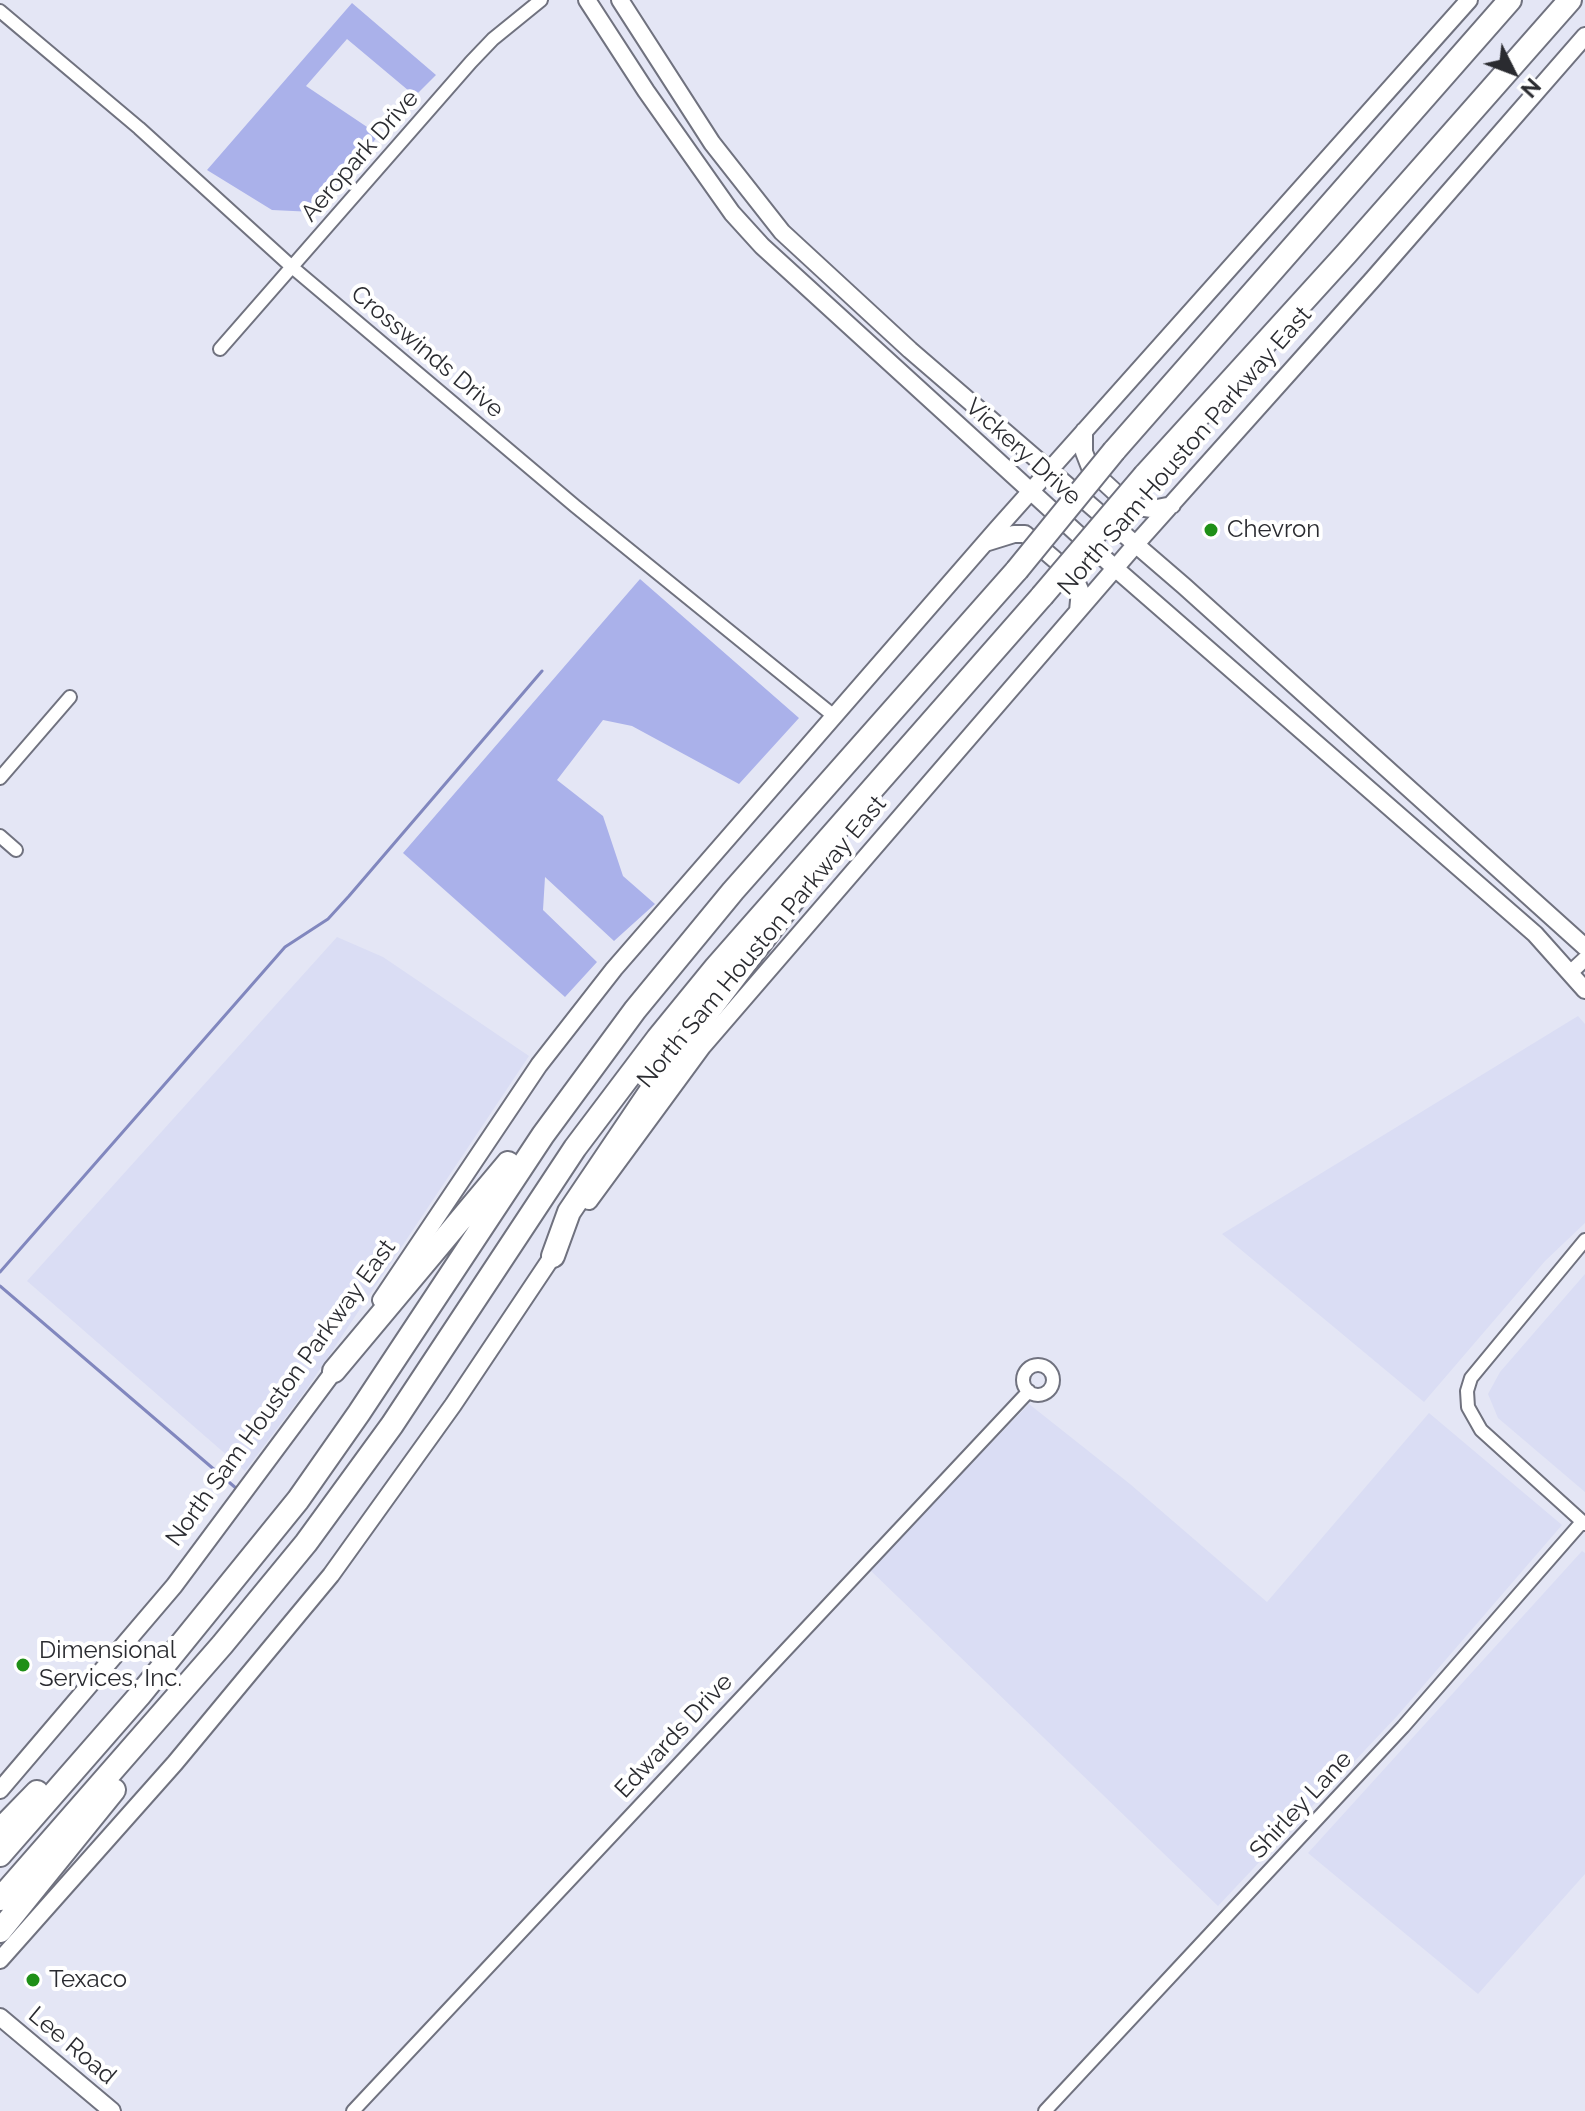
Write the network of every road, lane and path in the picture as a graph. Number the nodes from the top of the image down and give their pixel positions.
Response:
1 (541, 0) edge
2 (587, 0) edge
3 (620, 0) edge
4 (1469, 0) edge
5 (1494, 0) edge
6 (1510, 0) edge
7 (1570, 0) edge
8 (0, 11) edge
9 (1585, 36) edge
10 (712, 143) junction
11 (693, 155) junction
12 (1292, 247) junction
13 (292, 267) junction
14 (220, 349) dead end
15 (910, 350) junction
16 (892, 367) junction
17 (1084, 431) junction
18 (1049, 471) junction
19 (1032, 492) junction
20 (1172, 505) junction
21 (985, 543) junction
22 (1136, 544) junction
23 (1116, 569) junction
24 (1078, 611) junction
25 (70, 697) dead end
26 (834, 716) junction
27 (897, 760) junction
28 (1381, 762) junction
29 (0, 778) edge
30 (1361, 784) junction
31 (0, 836) edge
32 (16, 850) dead end
33 (1497, 868) junction
34 (1479, 888) junction
35 (1585, 947) edge
36 (1585, 959) edge
37 (1571, 972) junction
38 (1585, 990) edge
39 (607, 1046) junction
40 (1585, 1240) edge
41 (553, 1256) junction
42 (334, 1371) junction
43 (1029, 1391) dead end
44 (1584, 1523) edge
45 (276, 1580) junction
46 (206, 1615) junction
47 (0, 1790) edge
48 (0, 1830) edge
49 (0, 1855) edge
50 (0, 1899) edge
51 (8, 1930) edge
52 (0, 1947) edge
53 (0, 1960) edge
54 (0, 2017) edge
55 (112, 2111) edge
56 (353, 2111) edge
57 (1045, 2111) edge

1 - 13 street, Aeropark Drive
2 - 11 main road, Vickery Drive
3 - 10 main road, Vickery Drive
4 - 17 main road, North Sam Houston Parkway East
5 - 12 highway
6 - 12 highway, North Sam Houston Parkway East
7 - 27 highway, North Sam Houston Parkway East, bridge
8 - 13 street, Crosswinds Drive
9 - 20 main road, North Sam Houston Parkway East
10 - 11 main road
10 - 15 main road, Vickery Drive
11 - 16 main road, Vickery Drive
12 - 39 highway, North Sam Houston Parkway East, bridge
13 - 14 street, Aeropark Drive
13 - 26 street, Crosswinds Drive
15 - 16 main road
15 - 18 main road, Vickery Drive
16 - 19 main road, Vickery Drive
17 - 18 main road, North Sam Houston Parkway East
17 - 20 main road
18 - 19 main road, North Sam Houston Parkway East
18 - 22 main road, Vickery Drive
19 - 21 main road, North Sam Houston Parkway East
19 - 23 main road, Vickery Drive
20 - 22 main road, North Sam Houston Parkway East
21 - 24 main road
21 - 26 main road, North Sam Houston Parkway East
22 - 23 main road, North Sam Houston Parkway East
22 - 28 main road, Vickery Drive
23 - 24 main road, North Sam Houston Parkway East
23 - 30 main road, Vickery Drive
24 - 41 main road, North Sam Houston Parkway East
25 - 29 street
26 - 42 main road, North Sam Houston Parkway East
27 - 41 highway
27 - 45 highway, North Sam Houston Parkway East
28 - 30 main road
28 - 33 main road, Vickery Drive
30 - 34 main road, Vickery Drive
31 - 32 street
33 - 34 main road
33 - 35 main road, Vickery Drive
34 - 37 main road, Vickery Drive
36 - 37 street
37 - 38 main road, Vickery Drive
39 - 42 highway
39 - 46 highway, North Sam Houston Parkway East
40 - 44 street
41 - 51 main road, North Sam Houston Parkway East
42 - 47 main road, North Sam Houston Parkway East
43 - 56 street, Edwards Drive
44 - 57 street, Shirley Lane
45 - 50 highway, North Sam Houston Parkway East
45 - 51 highway
46 - 48 highway
46 - 49 highway, North Sam Houston Parkway East
51 - 52 main road
51 - 53 main road, North Sam Houston Parkway East
54 - 55 main road, Lee Road

